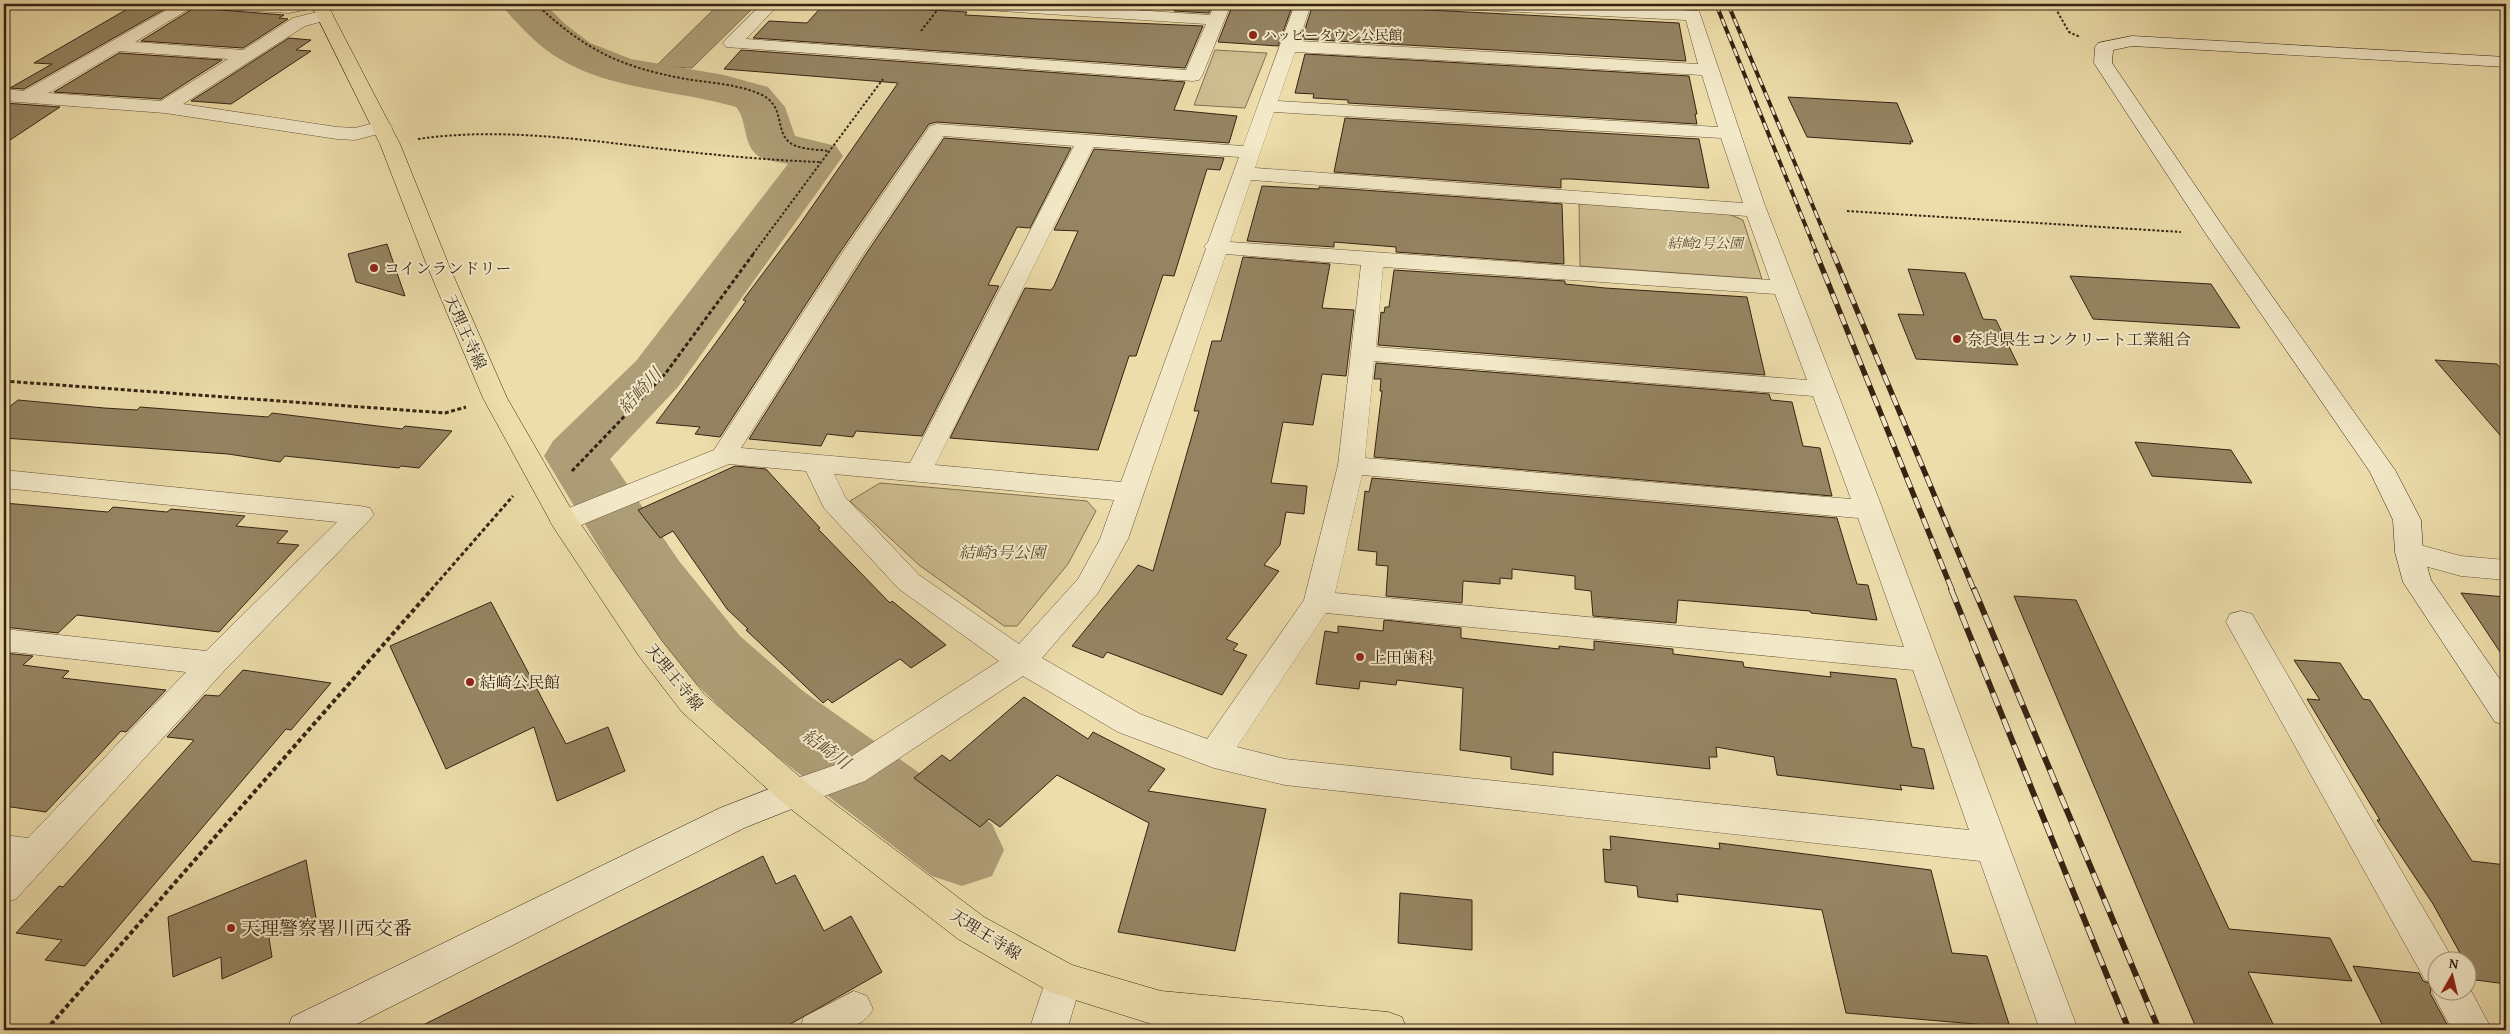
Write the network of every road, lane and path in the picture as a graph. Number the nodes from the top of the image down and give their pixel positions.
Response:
1 (189, 4) edge
2 (218, 4) edge
3 (536, 4) edge
4 (771, 4) edge
5 (943, 4) edge
6 (969, 4) edge
7 (1303, 4) edge
8 (1456, 4) edge
9 (2052, 4) edge
10 (318, 8) edge
11 (1219, 12) edge
12 (117, 46) junction
13 (1288, 46) junction
14 (2104, 47) junction
15 (245, 55) junction
16 (901, 55) junction
17 (2506, 62) edge
18 (1708, 70) junction
19 (4, 95) edge
20 (28, 96) junction
21 (1267, 106) junction
22 (165, 107) junction
23 (1729, 133) junction
24 (386, 135) junction
25 (1088, 139) junction
26 (828, 151) junction
27 (1249, 152) junction
28 (820, 162) junction
29 (1242, 173) junction
30 (1757, 210) junction
31 (1847, 211) dead end
32 (2217, 234) junction
33 (1215, 248) junction
34 (1373, 261) junction
35 (1784, 288) junction
36 (1362, 353) junction
37 (4, 381) edge
38 (1822, 389) junction
39 (496, 398) junction
40 (726, 455) junction
41 (816, 463) junction
42 (1351, 465) junction
43 (918, 473) junction
44 (4, 479) edge
45 (543, 482) junction
46 (1129, 492) junction
47 (1869, 510) junction
48 (564, 521) junction
49 (2409, 552) junction
50 (2506, 570) edge
51 (1318, 602) junction
52 (2241, 622) dead end
53 (4, 640) edge
54 (1924, 660) junction
55 (1022, 661) junction
56 (213, 663) junction
57 (2506, 713) edge
58 (1214, 755) junction
59 (795, 793) junction
60 (1991, 847) junction
61 (20, 852) edge
62 (4, 888) edge
63 (2429, 952) edge
64 (1063, 980) junction
65 (2457, 1002) edge
66 (854, 1009) dead end
67 (46, 1030) edge
68 (306, 1030) edge
69 (818, 1030) edge
70 (1048, 1030) edge
71 (1388, 1030) edge
72 (2059, 1030) edge
73 (2473, 1030) edge

1 - 12 street
2 - 10 street
3 - 26 path
4 - 16 street
5 - 16 path
6 - 11 street
7 - 13 street
8 - 18 street
9 - 14 path
10 - 15 street
10 - 24 main road, 天理王寺線
11 - 16 street
12 - 15 street
12 - 20 street
13 - 18 street
13 - 21 street
14 - 17 street
14 - 32 street
15 - 22 street
16 - 26 path
18 - 23 street
19 - 20 street
20 - 22 street
21 - 23 street
21 - 27 street
22 - 24 street
23 - 30 street
24 - 28 path
24 - 39 main road, 天理王寺線
25 - 27 street
25 - 40 street
25 - 43 street
26 - 28 path
27 - 29 street
28 - 45 path
29 - 30 street
29 - 33 street
30 - 35 street
31 - 32 path
32 - 49 street
33 - 34 street
33 - 46 street
34 - 35 street
34 - 36 street
35 - 38 street
36 - 38 street
36 - 42 street
37 - 39 path
38 - 47 street
39 - 45 main road, 天理王寺線
40 - 41 street
40 - 48 street
41 - 43 street
41 - 55 street
42 - 47 street
42 - 51 street
43 - 46 street
44 - 56 street
45 - 48 main road, 天理王寺線
45 - 67 path
46 - 55 street
47 - 54 street
48 - 59 main road, 天理王寺線
49 - 50 street
49 - 57 street
51 - 54 street
51 - 58 street
52 - 63 street
53 - 56 street
54 - 60 street
55 - 58 street
55 - 59 street
56 - 61 street
58 - 60 street
59 - 64 main road, 天理王寺線
59 - 68 street
60 - 72 street
61 - 62 street
64 - 70 street
64 - 71 main road, 天理王寺線
65 - 73 street
66 - 69 street

